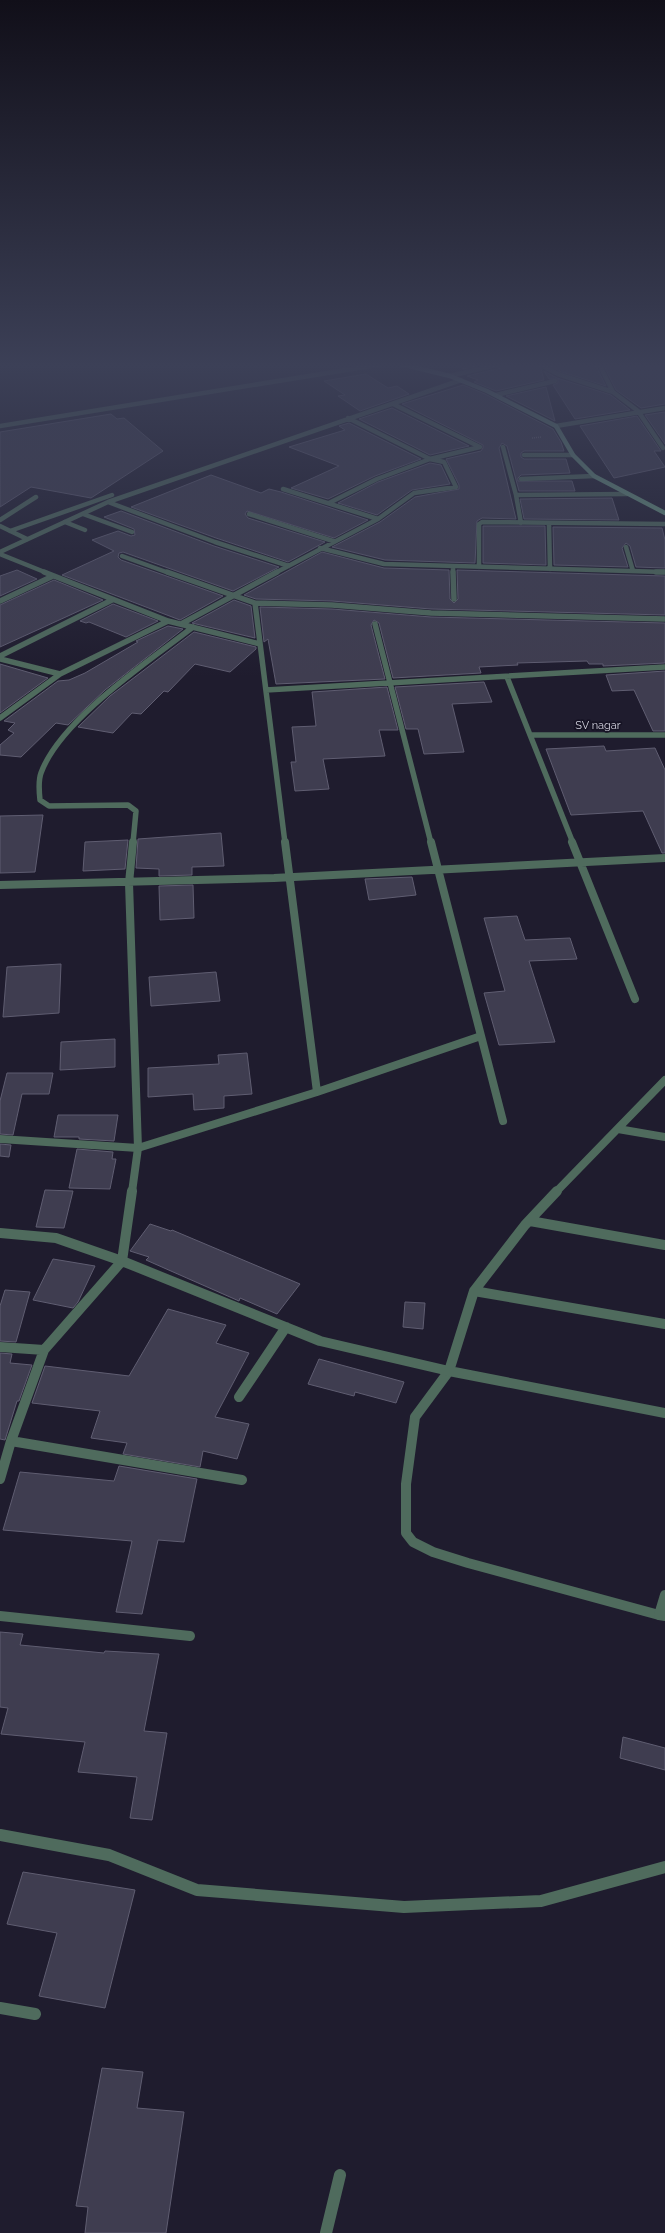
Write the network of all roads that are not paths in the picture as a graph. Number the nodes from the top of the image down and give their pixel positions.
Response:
1 (205, 468) edge
2 (406, 468) edge
3 (448, 468) edge
4 (509, 468) edge
5 (586, 468) edge
6 (594, 476) junction
7 (521, 478) dead end
8 (282, 489) dead end
9 (627, 494) junction
10 (112, 495) dead end
11 (516, 495) junction
12 (36, 497) dead end
13 (108, 502) junction
14 (329, 503) junction
15 (665, 513) edge
16 (83, 514) junction
17 (249, 514) dead end
18 (378, 519) junction
19 (0, 520) edge
20 (65, 522) junction
21 (521, 523) junction
22 (549, 524) junction
23 (665, 524) edge
24 (0, 526) edge
25 (85, 530) dead end
26 (10, 531) junction
27 (132, 532) dead end
28 (27, 539) junction
29 (333, 541) junction
30 (626, 547) dead end
31 (320, 548) junction
32 (0, 553) edge
33 (122, 556) dead end
34 (289, 566) junction
35 (453, 566) junction
36 (479, 567) junction
37 (550, 569) junction
38 (633, 571) junction
39 (665, 572) edge
40 (53, 576) junction
41 (234, 594) junction
42 (454, 599) dead end
43 (112, 600) junction
44 (0, 601) edge
45 (255, 603) junction
46 (665, 619) edge
47 (168, 621) junction
48 (181, 624) junction
49 (375, 624) dead end
50 (193, 627) junction
51 (260, 644) junction
52 (0, 658) edge
53 (665, 667) edge
54 (60, 674) junction
55 (507, 677) junction
56 (390, 684) junction
57 (266, 690) junction
58 (0, 718) edge
59 (531, 735) junction
60 (665, 735) edge
61 (665, 858) edge
62 (578, 860) junction
63 (438, 870) junction
64 (290, 876) junction
65 (129, 883) junction
66 (0, 885) edge
67 (635, 1000) dead end
68 (481, 1036) junction
69 (665, 1080) edge
70 (317, 1092) junction
71 (503, 1121) dead end
72 (618, 1129) junction
73 (665, 1137) edge
74 (0, 1139) edge
75 (138, 1148) junction
76 (530, 1221) junction
77 (0, 1233) edge
78 (665, 1245) edge
79 (122, 1261) junction
80 (474, 1291) junction
81 (665, 1324) edge
82 (286, 1327) junction
83 (0, 1347) edge
84 (44, 1350) junction
85 (448, 1371) junction
86 (239, 1397) dead end
87 (665, 1413) edge
88 (11, 1441) junction
89 (0, 1479) edge
90 (242, 1480) dead end
91 (665, 1595) edge
92 (0, 1616) edge
93 (662, 1616) edge
94 (190, 1636) dead end
95 (0, 1834) edge
96 (665, 1868) edge
97 (0, 2008) edge
98 (35, 2014) dead end
99 (340, 2175) dead end
100 (326, 2233) edge

1 - 13 street
2 - 14 street
3 - 18 street
4 - 11 street
5 - 6 street
6 - 7 street
6 - 9 street
8 - 14 street
9 - 11 street
9 - 15 street
10 - 26 street
11 - 21 street
12 - 19 street
13 - 16 street
13 - 34 street
14 - 18 street
16 - 20 street
16 - 27 street
17 - 29 street
18 - 29 street
20 - 25 street
20 - 28 street
21 - 22 street
21 - 36 street
22 - 23 street
22 - 37 street
24 - 26 street
26 - 28 street
28 - 32 street
29 - 31 street
30 - 38 street
31 - 34 street
31 - 35 street
32 - 40 street
33 - 41 street
34 - 41 street
35 - 36 street
35 - 42 street
36 - 37 street
37 - 38 street
38 - 39 street
40 - 43 street
40 - 44 street
41 - 45 street
41 - 48 street
43 - 47 street
43 - 52 street
45 - 46 street
45 - 51 street
47 - 48 street
47 - 54 street
48 - 50 street
49 - 56 street
50 - 51 street
50 - 65 street
51 - 57 street
52 - 54 street
53 - 55 street
54 - 58 street
55 - 56 street
55 - 59 street
56 - 57 street
56 - 63 street
57 - 64 street
59 - 60 street, SV nagar
59 - 62 street
61 - 62 street
62 - 63 street
62 - 67 street
63 - 64 street
63 - 68 street
64 - 65 street
64 - 70 street
65 - 66 street
65 - 75 street
68 - 70 street
68 - 71 street
69 - 72 street
70 - 75 street
72 - 73 street
72 - 76 street
74 - 75 street
75 - 79 street
76 - 78 street
76 - 80 street
77 - 79 street
79 - 82 street
79 - 84 street
80 - 81 street
80 - 85 street
82 - 85 street
82 - 86 street
83 - 84 street
84 - 88 street
85 - 87 street
85 - 93 street
88 - 89 street
88 - 90 street
91 - 93 street
92 - 94 street
95 - 96 street
97 - 98 street
99 - 100 street

